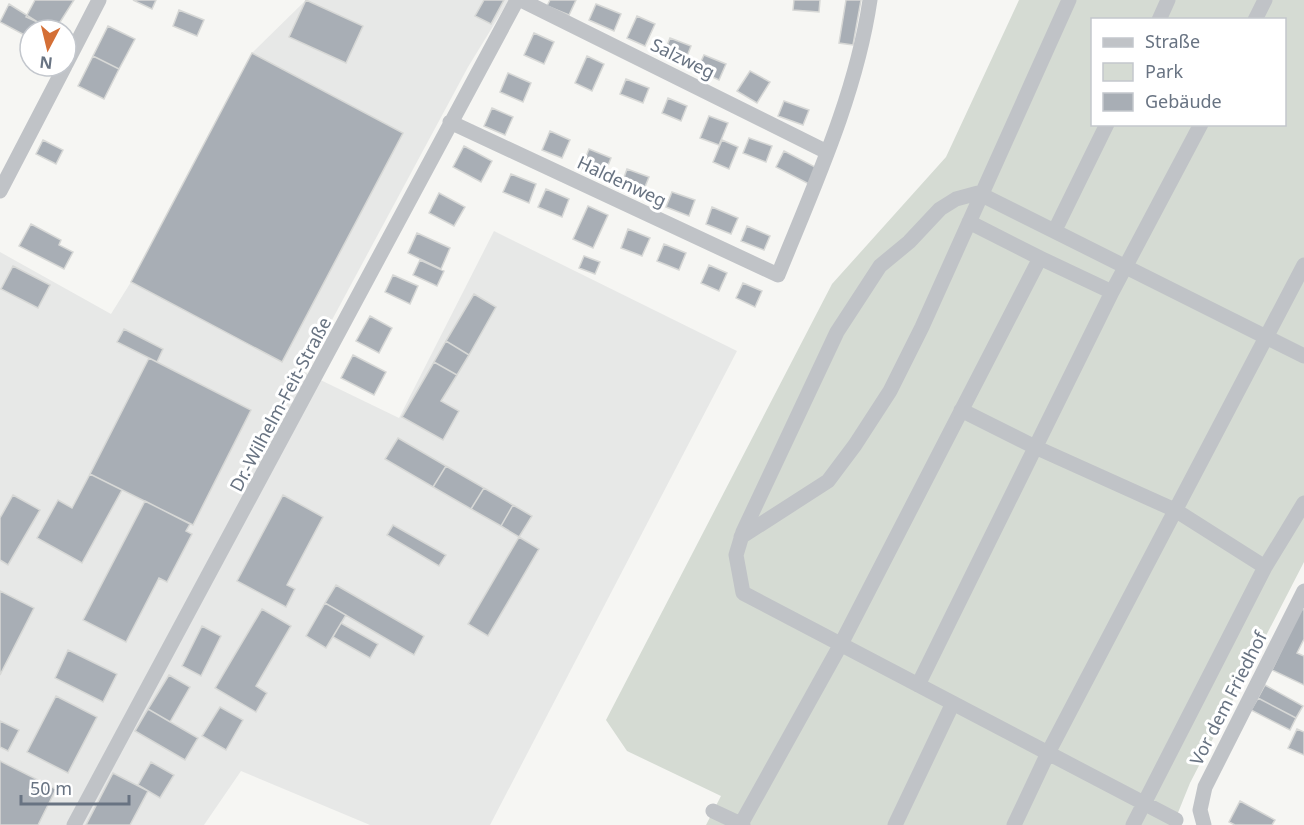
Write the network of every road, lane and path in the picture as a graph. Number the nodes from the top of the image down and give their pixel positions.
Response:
1 (99, 0) edge
2 (519, 0) edge
3 (870, 0) edge
4 (1069, 0) edge
5 (1168, 0) edge
6 (1265, 0) edge
7 (1160, 18) edge
8 (1256, 18) edge
9 (78, 40) edge
10 (58, 78) edge
11 (450, 123) junction
12 (1106, 126) edge
13 (1200, 126) edge
14 (827, 152) junction
15 (0, 191) edge
16 (982, 194) junction
17 (969, 222) junction
18 (1055, 230) junction
19 (1040, 258) junction
20 (1304, 265) edge
21 (1126, 267) junction
22 (1112, 292) junction
23 (1266, 337) junction
24 (1304, 356) edge
25 (961, 410) junction
26 (1035, 447) junction
27 (1304, 502) edge
28 (1175, 510) junction
29 (741, 537) junction
30 (1265, 567) junction
31 (1304, 591) edge
32 (841, 644) junction
33 (918, 685) junction
34 (953, 703) junction
35 (1048, 753) junction
36 (1144, 804) junction
37 (713, 812) dead end
38 (1176, 820) dead end
39 (74, 825) edge
40 (742, 825) edge
41 (895, 825) edge
42 (1014, 825) edge
43 (1133, 825) edge
44 (1204, 825) edge

1 - 9 street
2 - 11 street, Dr.-Wilhelm-Feit-Straße
2 - 14 street, Salzweg
3 - 14 street
4 - 16 street
5 - 7 street
6 - 8 street
10 - 15 street
11 - 14 street, Haldenweg
11 - 39 street, Dr.-Wilhelm-Feit-Straße
12 - 18 street
13 - 21 street
16 - 17 street
16 - 18 street
16 - 29 street
17 - 19 street
17 - 29 street
18 - 21 street
19 - 22 street
19 - 25 street
20 - 23 street
21 - 22 street
21 - 23 street
22 - 26 street
23 - 24 street
23 - 28 street
25 - 26 street
25 - 32 street
26 - 28 street
26 - 33 street
27 - 30 street
28 - 30 street
28 - 35 street
29 - 32 street
30 - 36 street
31 - 44 street, Vor dem Friedhof
32 - 33 street
32 - 40 street
33 - 34 street
34 - 35 street
34 - 41 street
35 - 36 street
35 - 42 street
36 - 38 street
36 - 43 street
37 - 40 street

